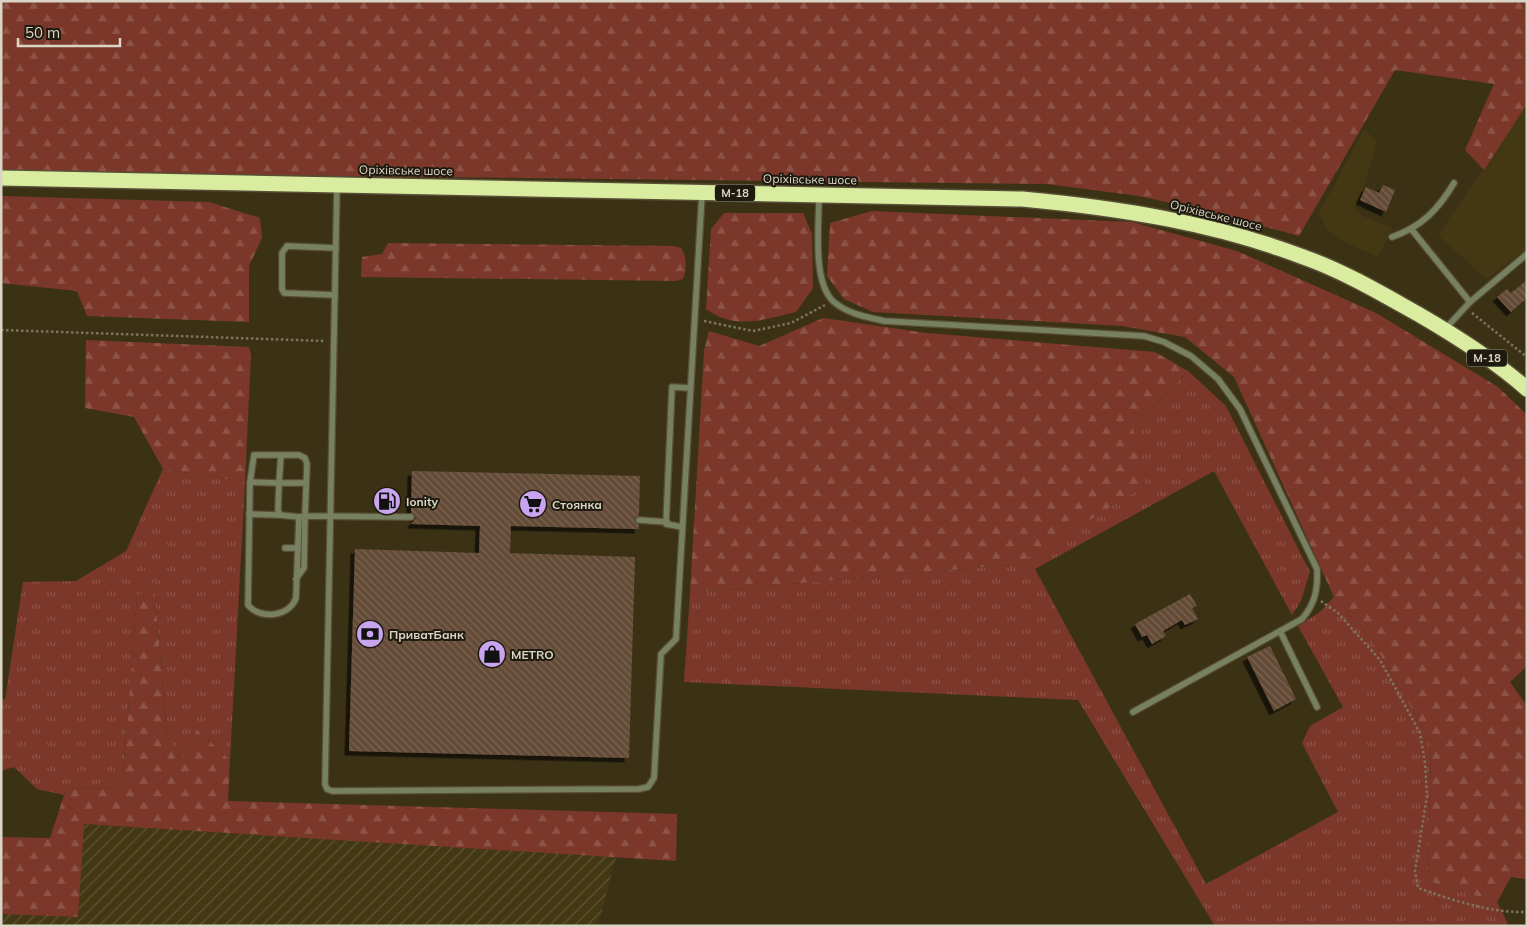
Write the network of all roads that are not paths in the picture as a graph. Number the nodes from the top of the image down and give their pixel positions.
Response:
1 (1, 178) edge
2 (1454, 183) dead end
3 (337, 184) junction
4 (702, 192) junction
5 (819, 194) junction
6 (1412, 230) junction
7 (1392, 237) dead end
8 (336, 248) junction
9 (1527, 254) edge
10 (335, 295) junction
11 (1467, 305) junction
12 (1444, 330) junction
13 (690, 388) junction
14 (1527, 389) edge
15 (281, 454) junction
16 (250, 482) junction
17 (279, 483) junction
18 (306, 483) junction
19 (250, 514) junction
20 (280, 515) junction
21 (331, 516) junction
22 (303, 517) junction
23 (411, 517) dead end
24 (639, 520) dead end
25 (667, 522) junction
26 (682, 527) junction
27 (285, 548) dead end
28 (298, 548) junction
29 (296, 579) junction
30 (1280, 631) junction
31 (1317, 707) dead end
32 (1133, 712) dead end

1 - 3 highway, Оріхівське шосе / М-18
2 - 6 lane
3 - 4 highway, Оріхівське шосе / М-18
3 - 8 lane
4 - 5 highway, Оріхівське шосе / М-18
4 - 13 lane
5 - 12 highway, Оріхівське шосе / М-18
5 - 30 lane
6 - 7 lane
6 - 11 lane
8 - 10 lane
8 - 10 lane
9 - 11 lane
10 - 21 lane
11 - 12 lane
12 - 14 highway, М-18
13 - 25 lane
13 - 26 lane
15 - 16 lane
15 - 17 lane
15 - 18 lane
16 - 17 lane
16 - 19 lane
17 - 18 lane
17 - 20 lane
18 - 22 lane
19 - 20 lane
19 - 29 lane
20 - 22 lane
21 - 22 lane
21 - 23 lane
21 - 26 lane
22 - 28 lane
22 - 29 lane
24 - 25 lane
25 - 26 lane
27 - 28 lane
28 - 29 lane
30 - 31 lane
30 - 32 lane

